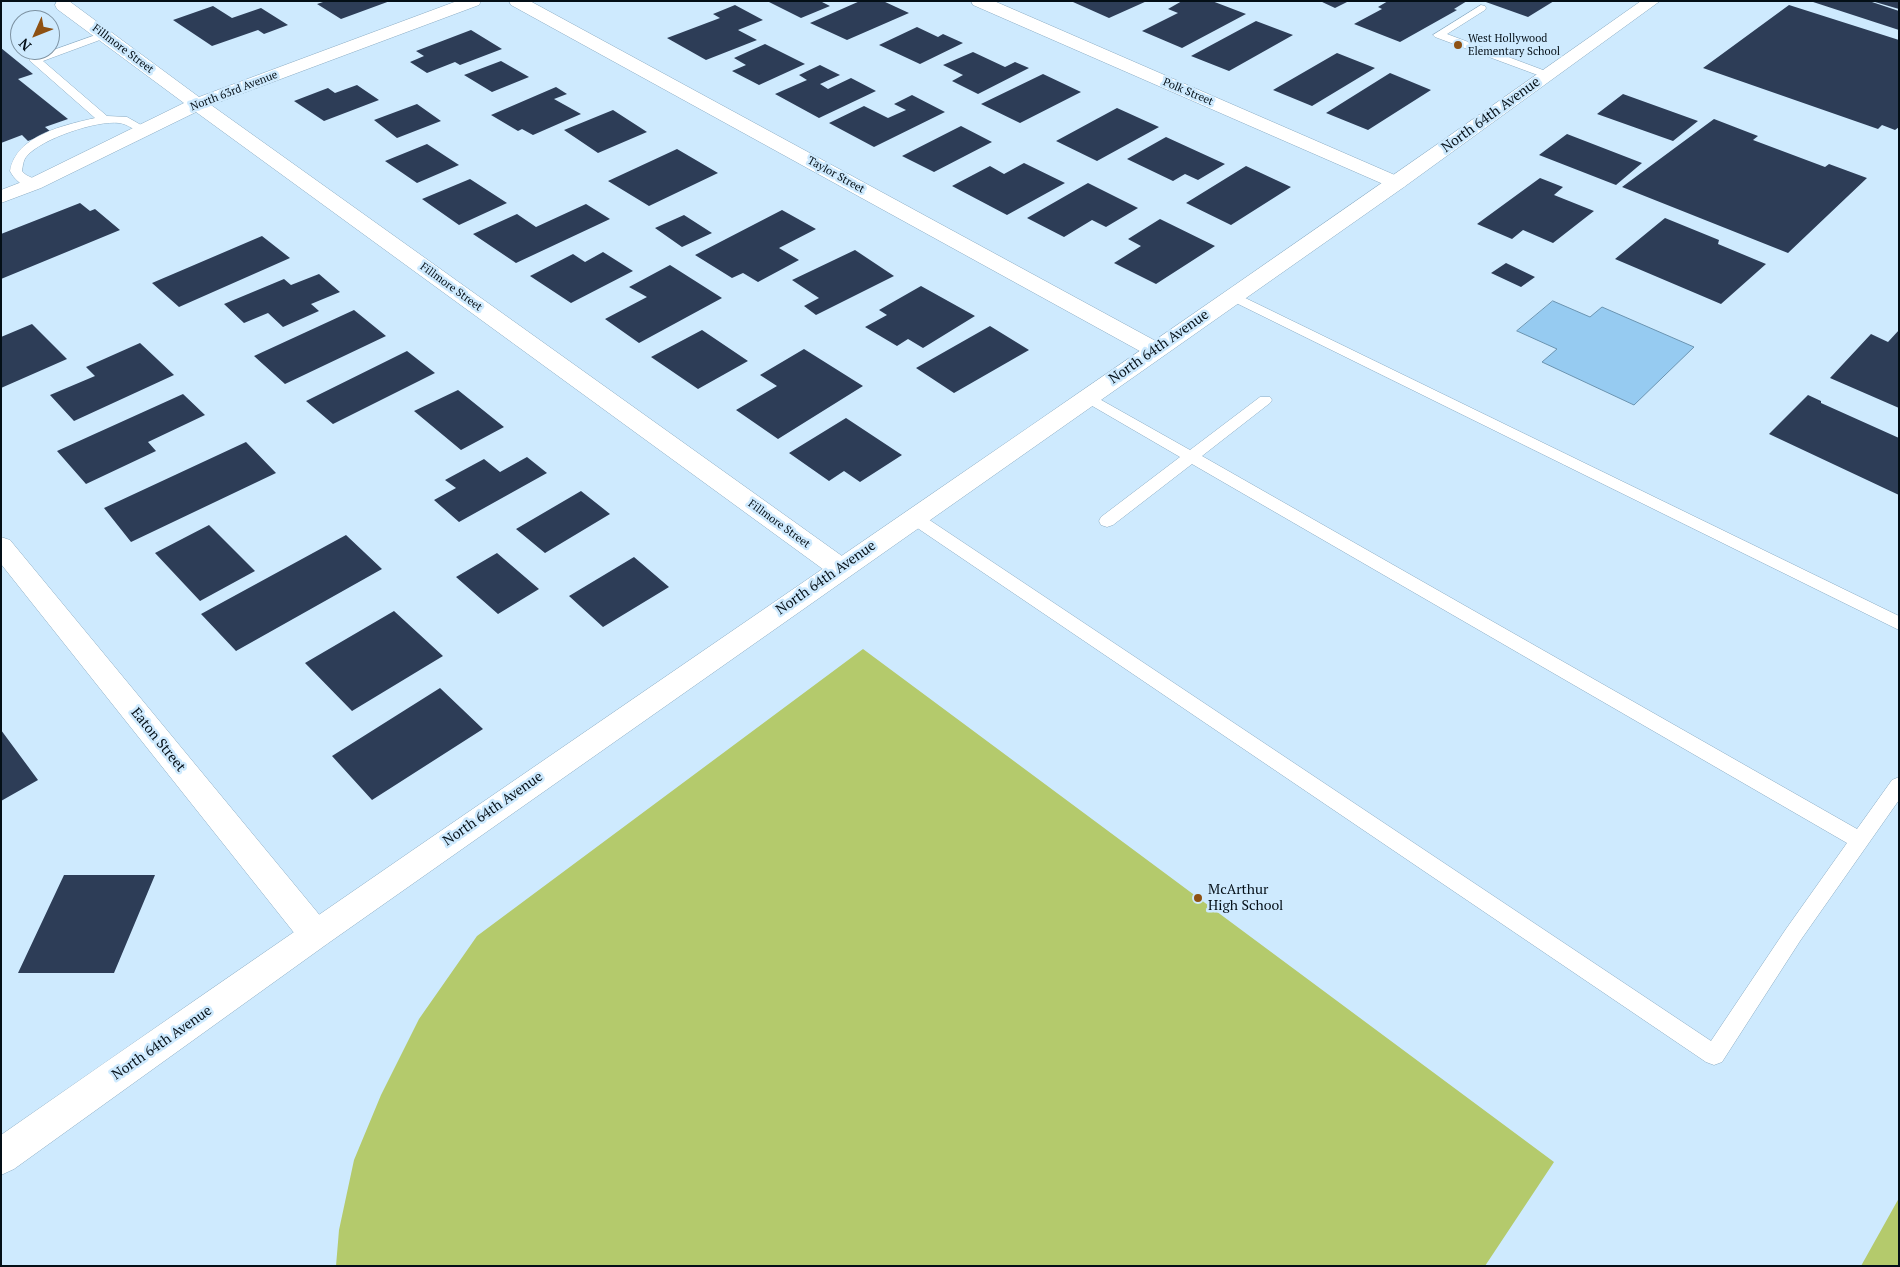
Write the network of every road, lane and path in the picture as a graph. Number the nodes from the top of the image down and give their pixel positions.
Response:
1 (473, 1) edge
2 (517, 1) edge
3 (978, 1) edge
4 (1652, 1) edge
5 (62, 5) dead end
6 (1481, 8) dead end
7 (104, 36) junction
8 (1547, 75) junction
9 (197, 104) junction
10 (104, 120) junction
11 (144, 130) junction
12 (1397, 183) junction
13 (34, 184) junction
14 (1, 197) edge
15 (1233, 296) junction
16 (1155, 350) junction
17 (1088, 397) junction
18 (1265, 400) dead end
19 (1190, 456) junction
20 (913, 517) junction
21 (1107, 521) dead end
22 (1, 546) edge
23 (840, 568) junction
24 (1899, 624) edge
25 (1899, 784) edge
26 (1860, 841) junction
27 (315, 934) junction
28 (1, 1157) edge

1 - 9 street, North 63rd Avenue
2 - 16 street, Taylor Street
3 - 12 street, Polk Street
4 - 8 street, North 64th Avenue
5 - 7 street, Fillmore Street
6 - 8 lane
7 - 9 street, Fillmore Street
7 - 10 lane
8 - 12 street, North 64th Avenue
9 - 11 street, North 63rd Avenue
9 - 23 street, Fillmore Street
10 - 11 lane
10 - 13 lane
11 - 13 street, North 63rd Avenue
12 - 15 street, North 64th Avenue
13 - 14 street, North 63rd Avenue
15 - 16 street, North 64th Avenue
15 - 24 lane
16 - 17 street, North 64th Avenue
17 - 19 lane
17 - 20 street, North 64th Avenue
18 - 19 lane
19 - 21 lane
19 - 26 lane
20 - 23 street, North 64th Avenue
20 - 26 lane
22 - 27 street, Eaton Street
23 - 27 street, North 64th Avenue
25 - 26 lane
27 - 28 street, North 64th Avenue

